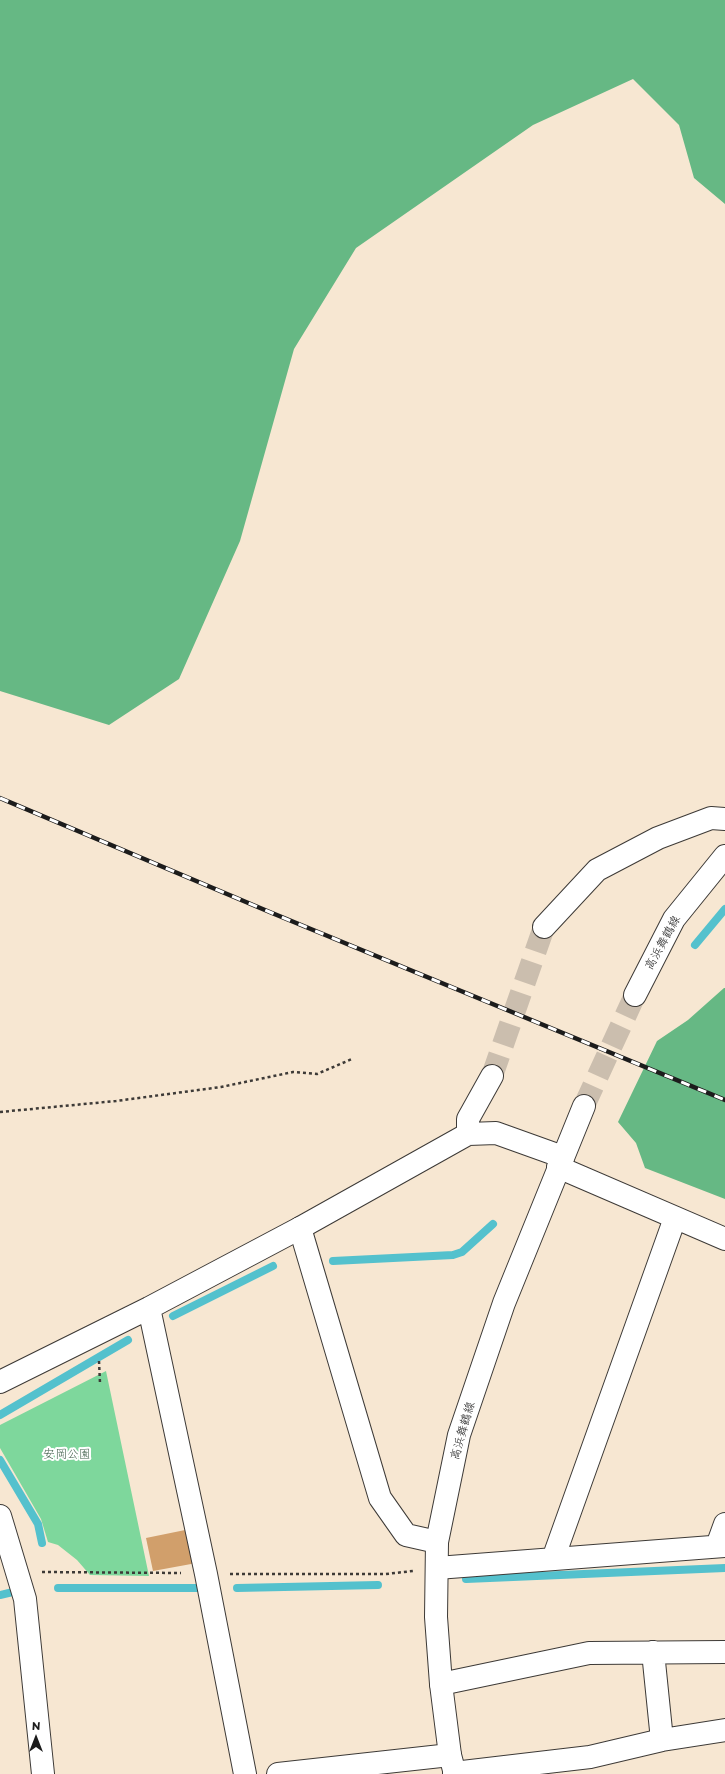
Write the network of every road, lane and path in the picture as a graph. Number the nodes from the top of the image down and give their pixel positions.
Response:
1 (725, 819) edge
2 (725, 856) edge
3 (544, 927) tunnel mouth
4 (635, 995) tunnel mouth
5 (352, 1059) dead end
6 (492, 1076) tunnel mouth
7 (584, 1106) tunnel mouth
8 (0, 1112) edge
9 (468, 1134) junction
10 (561, 1162) junction
11 (675, 1218) junction
12 (300, 1228) junction
13 (725, 1239) edge
14 (149, 1308) junction
15 (100, 1374) dead end
16 (0, 1382) edge
17 (100, 1383) dead end
18 (0, 1516) edge
19 (725, 1524) edge
20 (437, 1542) junction
21 (721, 1546) edge
22 (553, 1559) junction
23 (437, 1568) junction
24 (18, 1572) junction
25 (206, 1574) junction
26 (653, 1652) junction
27 (725, 1652) edge
28 (441, 1684) junction
29 (725, 1730) edge
30 (662, 1740) junction
31 (453, 1767) edge
32 (43, 1774) edge
33 (245, 1774) edge
34 (278, 1774) edge

1 - 3 street
2 - 4 street, 高浜舞鶴線
5 - 8 path
6 - 9 street
7 - 10 street, 高浜舞鶴線
9 - 10 street
9 - 12 street
10 - 11 street
10 - 20 street, 高浜舞鶴線
11 - 13 street
11 - 22 street
12 - 14 street
12 - 20 street
14 - 16 street
14 - 25 street
15 - 17 path
18 - 24 street
19 - 21 street
20 - 23 street, 高浜舞鶴線
21 - 22 street
22 - 23 street
23 - 25 path
23 - 28 street, 高浜舞鶴線
24 - 25 path
24 - 32 street
25 - 33 street
26 - 27 street
26 - 28 street
26 - 30 street
28 - 31 street, 高浜舞鶴線
29 - 30 street
30 - 31 street
31 - 34 street

